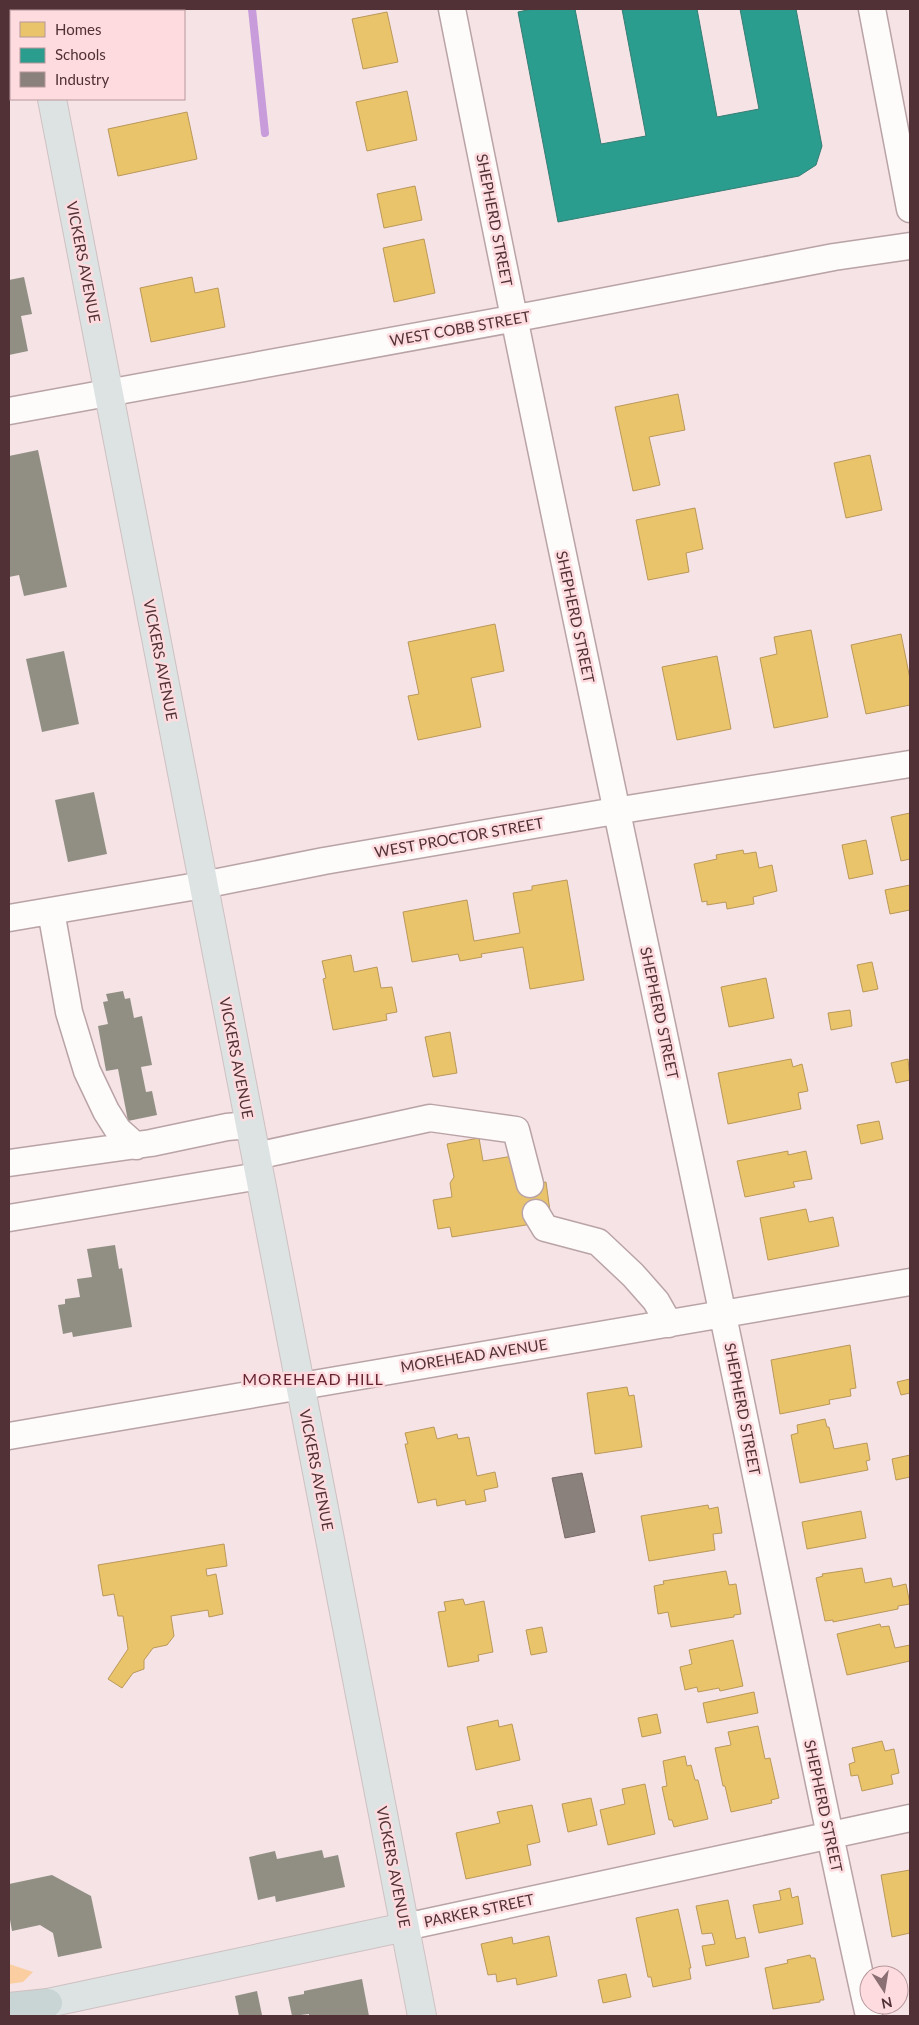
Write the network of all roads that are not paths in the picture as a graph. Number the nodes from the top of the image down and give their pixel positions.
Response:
1 (452, 9) edge
2 (872, 9) edge
3 (52, 100) edge
4 (910, 209) edge
5 (910, 246) edge
6 (514, 319) junction
7 (109, 394) junction
8 (9, 411) edge
9 (910, 764) edge
10 (615, 811) junction
11 (203, 885) junction
12 (51, 911) junction
13 (9, 918) edge
14 (249, 1125) junction
15 (136, 1146) junction
16 (9, 1163) edge
17 (258, 1166) junction
18 (530, 1184) dead end
19 (536, 1213) dead end
20 (9, 1218) edge
21 (910, 1282) edge
22 (723, 1314) junction
23 (669, 1324) junction
24 (300, 1385) junction
25 (9, 1436) edge
26 (910, 1818) edge
27 (828, 1836) junction
28 (405, 1927) junction
29 (48, 2003) joint
30 (9, 2008) edge
31 (422, 2016) edge
32 (869, 2016) edge

1 - 6 street, SHEPHERD STREET
2 - 4 street
3 - 7 main road, VICKERS AVENUE
5 - 6 street, WEST COBB STREET
6 - 7 street, WEST COBB STREET
6 - 10 street, SHEPHERD STREET
7 - 8 street, WEST COBB STREET
7 - 11 main road, VICKERS AVENUE
9 - 10 street, WEST PROCTOR STREET
10 - 11 street, WEST PROCTOR STREET
10 - 22 street, SHEPHERD STREET
11 - 12 street, WEST PROCTOR STREET
11 - 14 main road, VICKERS AVENUE
12 - 13 street, WEST PROCTOR STREET
12 - 15 street
14 - 15 street
14 - 17 main road, VICKERS AVENUE
15 - 16 street
17 - 18 street
17 - 20 street
17 - 24 main road, VICKERS AVENUE
19 - 23 street
21 - 22 street, MOREHEAD AVENUE
22 - 23 street, MOREHEAD AVENUE
22 - 27 street, SHEPHERD STREET
23 - 24 street, MOREHEAD AVENUE
24 - 25 street, MOREHEAD AVENUE
24 - 28 main road, VICKERS AVENUE
26 - 27 street, PARKER STREET
27 - 28 street, PARKER STREET
27 - 32 street, SHEPHERD STREET
28 - 29 main road, PARKER STREET
28 - 31 main road, VICKERS AVENUE
29 - 30 highway

